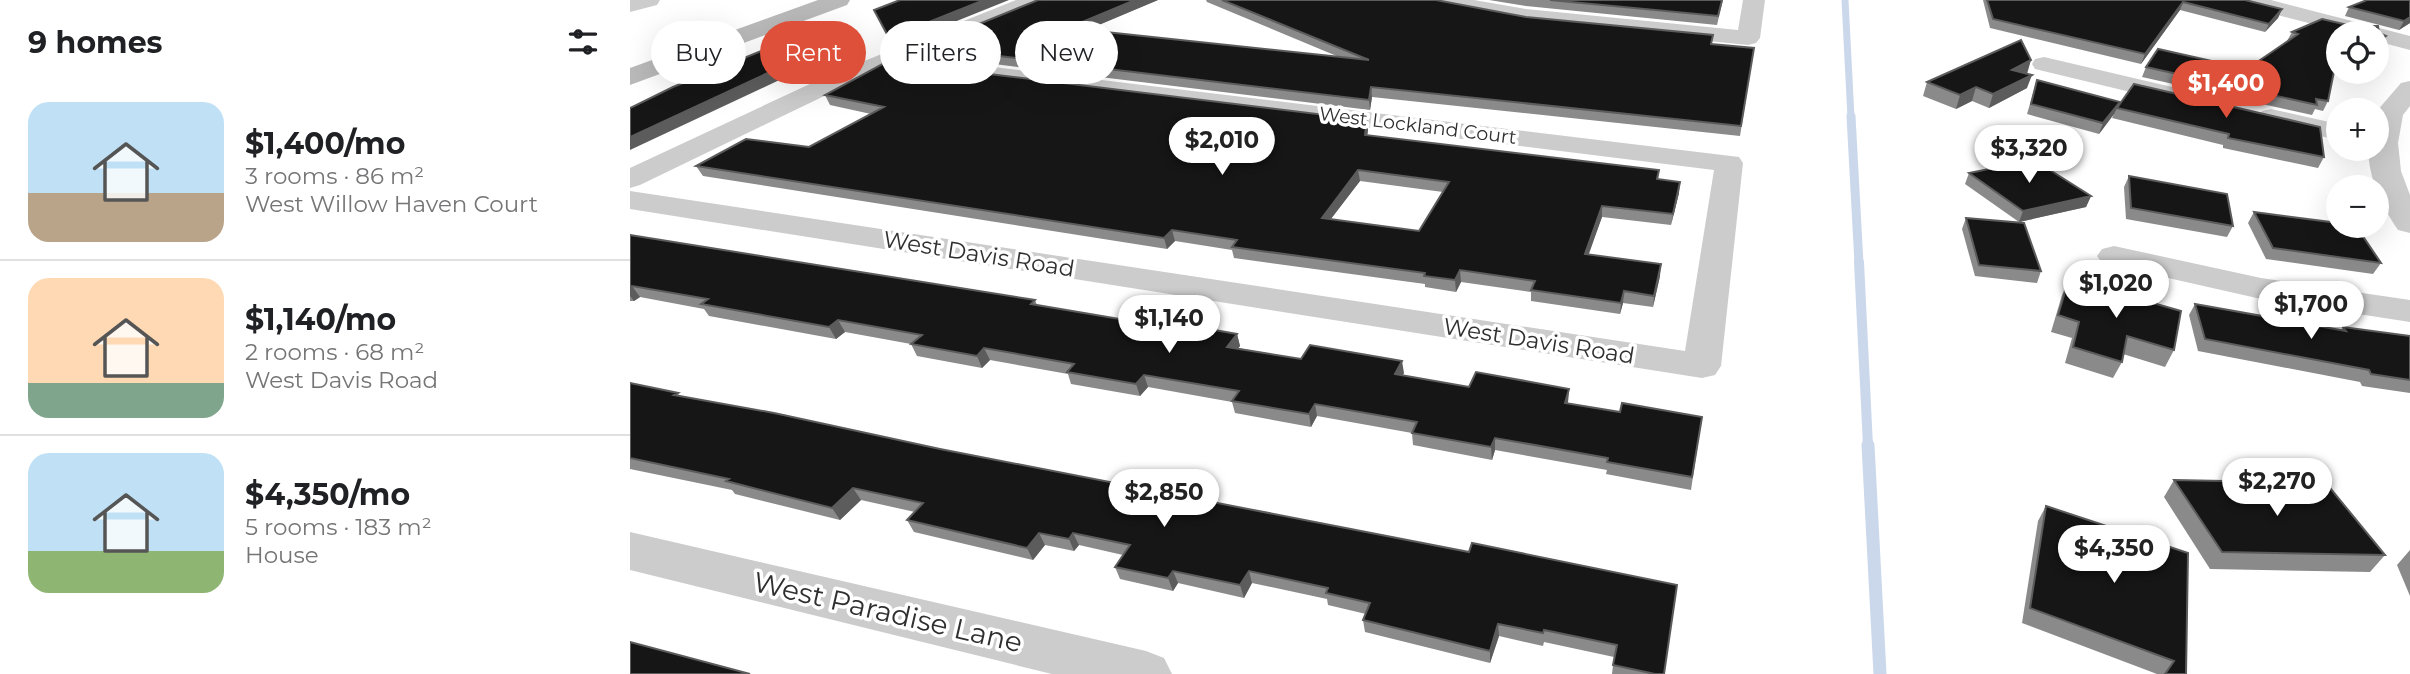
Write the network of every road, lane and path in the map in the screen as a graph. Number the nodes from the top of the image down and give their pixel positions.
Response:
1 (649, 0) edge
2 (839, 0) edge
3 (1035, 0) edge
4 (1439, 0) edge
5 (1754, 0) edge
6 (2246, 0) edge
7 (630, 6) edge
8 (982, 21) edge
9 (2326, 21) edge
10 (2389, 38) edge
11 (2410, 43) edge
12 (880, 63) edge
13 (2044, 64) dead end
14 (1001, 75) edge
15 (630, 77) edge
16 (2410, 89) edge
17 (2204, 101) edge
18 (2245, 110) edge
19 (2389, 116) edge
20 (2326, 129) edge
21 (2384, 161) edge
22 (630, 178) edge
23 (630, 200) edge
24 (2410, 223) edge
25 (2114, 256) dead end
26 (2410, 311) edge
27 (1702, 366) joint
28 (630, 551) edge
29 (1146, 674) edge

1 - 7 street
2 - 15 main road
3 - 8 street
4 - 5 street
6 - 9 street
10 - 11 street
12 - 22 street
13 - 17 street
14 - 27 street, West Lockland Court
16 - 19 street
18 - 20 street
21 - 24 street
23 - 27 street, West Davis Road
25 - 26 street
28 - 29 street, West Paradise Lane

